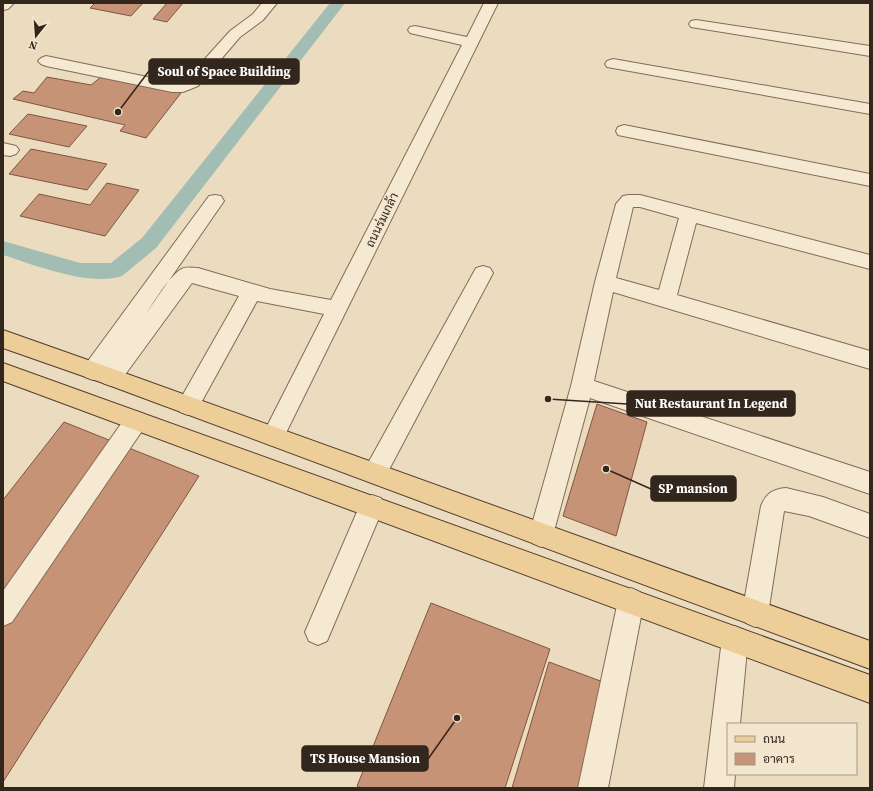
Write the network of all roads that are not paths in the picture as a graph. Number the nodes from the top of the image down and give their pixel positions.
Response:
1 (7, 3) edge
2 (270, 3) edge
3 (491, 3) edge
4 (3, 6) edge
5 (696, 24) dead end
6 (415, 30) dead end
7 (470, 42) junction
8 (870, 51) edge
9 (46, 61) dead end
10 (613, 64) dead end
11 (870, 109) edge
12 (624, 131) dead end
13 (870, 180) edge
14 (215, 202) dead end
15 (689, 214) junction
16 (870, 262) edge
17 (483, 273) dead end
18 (604, 282) junction
19 (252, 292) junction
20 (666, 300) junction
21 (338, 309) junction
22 (3, 339) edge
23 (870, 360) edge
24 (3, 372) edge
25 (102, 374) junction
26 (582, 386) junction
27 (188, 405) junction
28 (136, 421) junction
29 (273, 436) junction
30 (375, 473) junction
31 (870, 483) edge
32 (372, 506) junction
33 (870, 526) edge
34 (541, 535) junction
35 (532, 565) junction
36 (631, 601) junction
37 (3, 613) edge
38 (755, 614) junction
39 (318, 632) dead end
40 (735, 639) junction
41 (870, 655) edge
42 (870, 689) edge
43 (593, 788) edge
44 (719, 788) edge

1 - 4 street
2 - 9 street
3 - 7 street, ถนนร่มเกล้า
5 - 8 street
6 - 7 street
7 - 21 street, ถนนร่มเกล้า
10 - 11 street
12 - 13 street
14 - 25 street
15 - 16 street
15 - 18 street
15 - 20 street
17 - 30 street
18 - 20 street
18 - 26 street
19 - 21 street
19 - 25 street
19 - 27 street
20 - 23 street
21 - 29 street, ถนนร่มเกล้า
22 - 25 main road
24 - 28 main road
25 - 27 main road
26 - 31 street
26 - 34 street
27 - 29 main road
28 - 32 main road
28 - 37 street
29 - 30 main road
30 - 34 main road
32 - 35 main road
32 - 39 street
33 - 38 street
34 - 35 main road
34 - 38 main road
35 - 36 main road
36 - 40 main road
36 - 43 street
38 - 41 main road
40 - 42 main road
40 - 44 street

